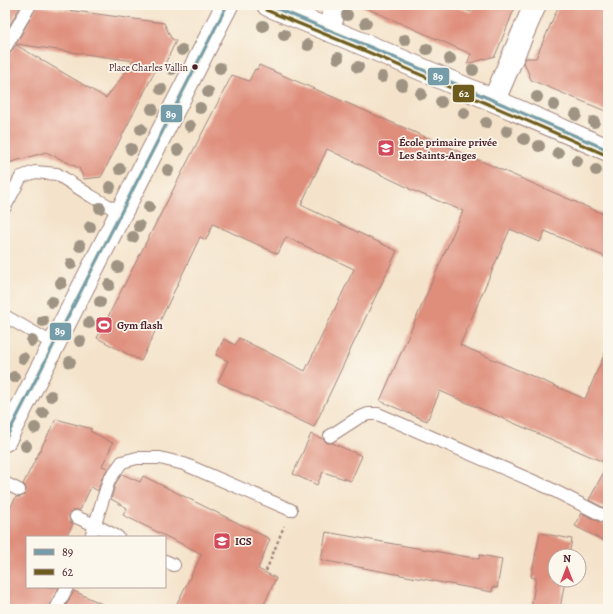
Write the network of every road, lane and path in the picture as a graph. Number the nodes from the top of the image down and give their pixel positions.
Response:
1 (30, 5) edge
2 (227, 5) edge
3 (268, 5) edge
4 (336, 5) edge
5 (535, 5) edge
6 (328, 30) junction
7 (5, 48) edge
8 (494, 100) junction
9 (608, 150) edge
10 (5, 207) edge
11 (121, 213) junction
12 (5, 316) edge
13 (54, 344) junction
14 (330, 436) dead end
15 (5, 440) edge
16 (5, 483) edge
17 (19, 490) dead end
18 (291, 510) joint
19 (76, 517) dead end
20 (608, 518) edge
21 (95, 525) junction
22 (91, 536) edge
23 (116, 536) edge
24 (266, 571) dead end
25 (66, 588) edge
26 (56, 609) edge

1 - 7 lane
2 - 11 street
3 - 6 street
4 - 6 street
5 - 8 street
6 - 8 street
8 - 9 street
10 - 11 lane
11 - 13 street
12 - 13 lane
13 - 15 street
14 - 20 lane
16 - 17 lane
18 - 21 lane
18 - 24 path
19 - 21 lane
21 - 22 lane
21 - 23 lane
25 - 26 lane

